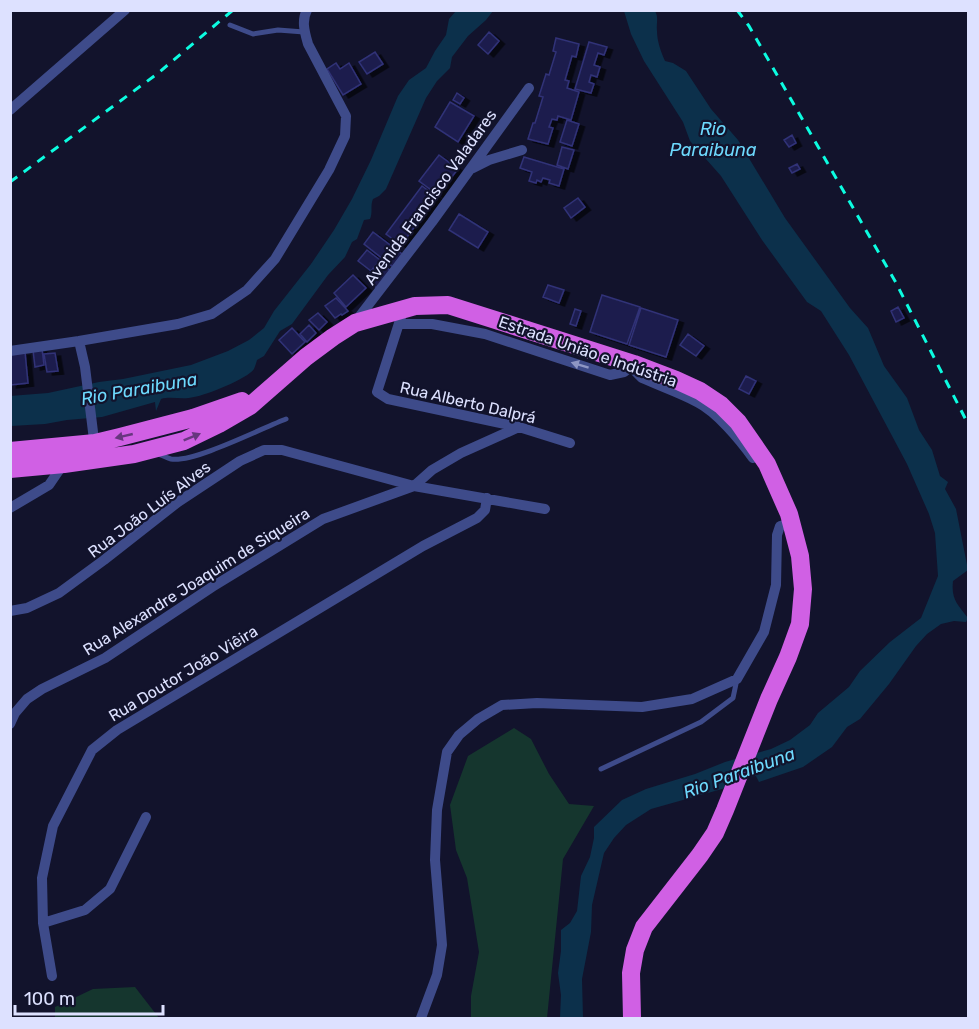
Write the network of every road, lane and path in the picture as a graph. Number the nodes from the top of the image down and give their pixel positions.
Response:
1 (125, 10) edge
2 (307, 10) edge
3 (231, 25) dead end
4 (304, 32) junction
5 (529, 88) dead end
6 (10, 110) edge
7 (522, 150) dead end
8 (470, 170) junction
9 (401, 316) junction
10 (355, 323) junction
11 (79, 340) junction
12 (10, 351) edge
13 (294, 368) junction
14 (286, 419) dead end
15 (519, 427) junction
16 (94, 442) junction
17 (570, 443) dead end
18 (62, 445) junction
19 (148, 450) junction
20 (10, 451) edge
21 (64, 464) junction
22 (10, 470) edge
23 (414, 486) junction
24 (487, 498) junction
25 (10, 508) edge
26 (545, 509) dead end
27 (791, 520) junction
28 (10, 611) edge
29 (737, 679) junction
30 (10, 724) edge
31 (601, 769) dead end
32 (146, 817) dead end
33 (43, 922) junction
34 (52, 976) dead end
35 (422, 1018) edge
36 (632, 1018) edge

1 - 6 street
2 - 4 street
3 - 4 lane
4 - 11 street
5 - 8 street, Avenida Francisco Valadares
7 - 8 street
8 - 10 street, Avenida Francisco Valadares
9 - 10 highway, Estrada União e Indústria
9 - 15 street, Rua Alberto Dalprá
9 - 27 highway, Estrada União e Indústria
10 - 13 highway, Estrada União e Indústria
11 - 12 street
11 - 16 street
13 -> 16 highway
19 -> 13 highway
14 - 19 lane
15 - 17 street, Rua Alberto Dalprá
15 - 23 street
16 - 18 highway
16 - 19 highway
16 - 21 highway
18 - 20 highway
18 - 21 street
21 - 22 highway
21 - 25 street
23 - 24 street, Rua João Luís Alves
23 - 28 street, Rua João Luís Alves
23 - 30 street, Rua Alexandre Joaquim de Siqueira
24 - 26 street, Rua João Luís Alves
24 - 33 street, Rua Doutor João Viêira
27 - 29 street
27 - 36 highway, Estrada União e Indústria
29 - 31 lane
29 - 35 street
32 - 33 street
33 - 34 street, Rua Doutor João Viêira

